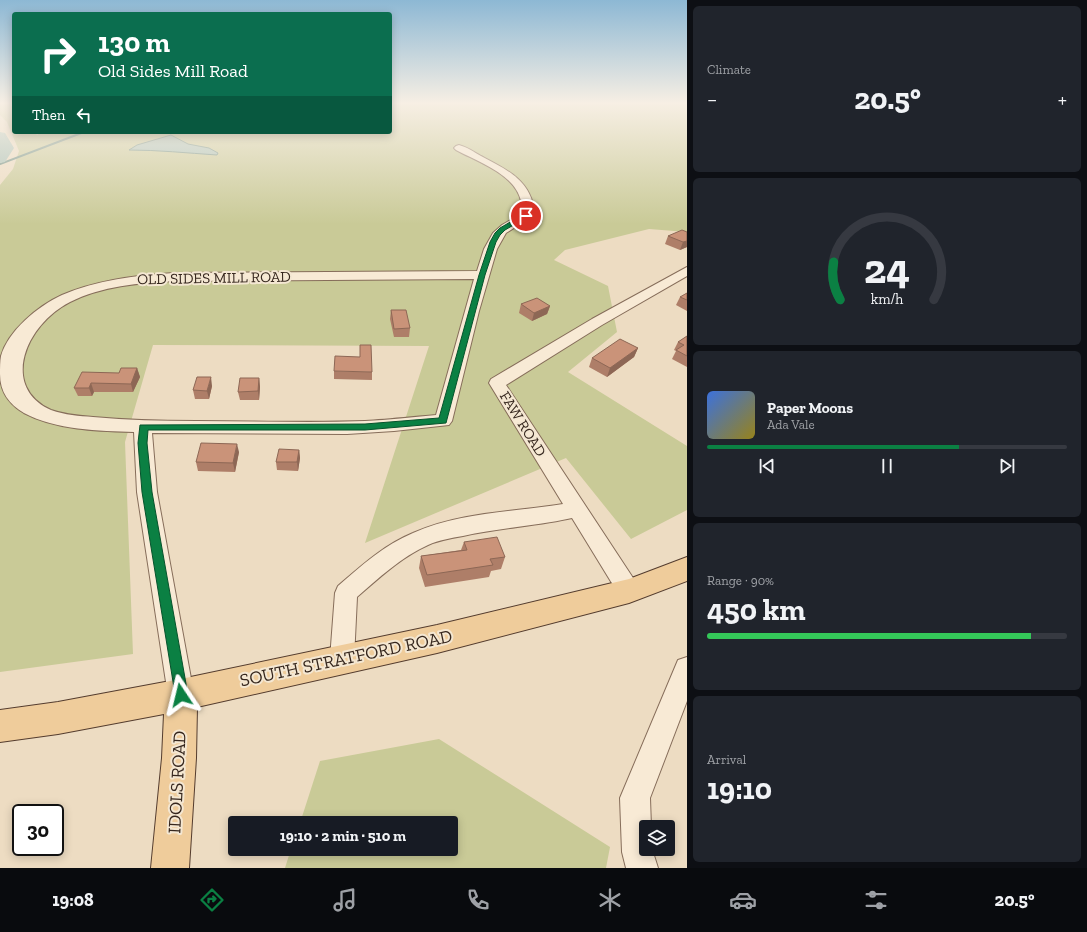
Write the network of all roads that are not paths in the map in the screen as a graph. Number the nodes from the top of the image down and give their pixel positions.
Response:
1 (459, 148) dead end
2 (687, 271) edge
3 (482, 275) junction
4 (143, 427) junction
5 (577, 509) junction
6 (687, 569) edge
7 (629, 591) junction
8 (342, 659) junction
9 (687, 669) edge
10 (181, 695) junction
11 (0, 726) edge
12 (170, 868) edge
13 (642, 868) edge

1 - 3 street
2 - 5 street, FAW ROAD
3 - 4 street, OLD SIDES MILL ROAD
3 - 4 street, OLD SIDES MILL ROAD
4 - 10 street
5 - 7 street, FAW ROAD
5 - 8 street
6 - 7 main road, SOUTH STRATFORD ROAD
7 - 8 main road, SOUTH STRATFORD ROAD
8 - 10 main road, SOUTH STRATFORD ROAD
9 - 13 street
10 - 11 main road, SOUTH STRATFORD ROAD
10 - 12 main road, IDOLS ROAD

